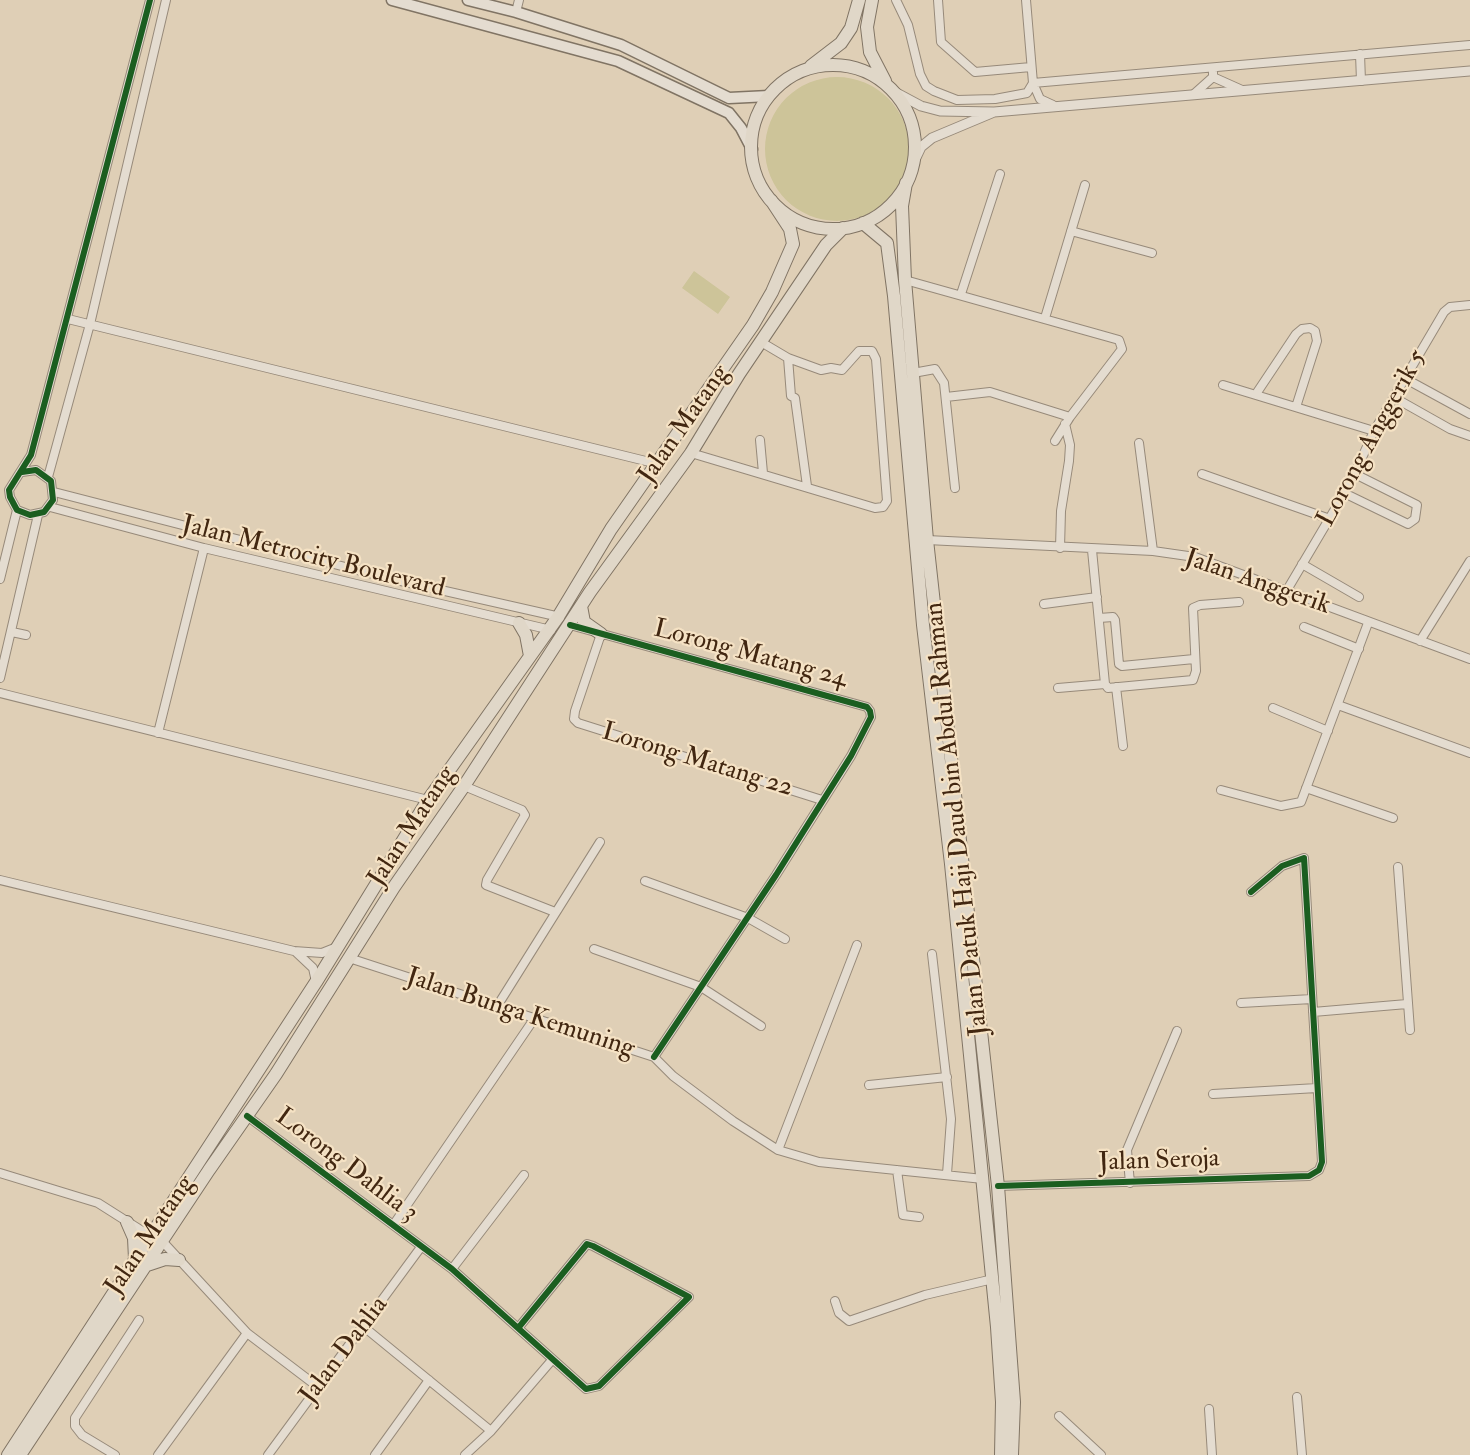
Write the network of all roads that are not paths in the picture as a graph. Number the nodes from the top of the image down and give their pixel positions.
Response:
1 (150, 0) edge
2 (166, 0) edge
3 (392, 0) edge
4 (468, 0) edge
5 (519, 0) edge
6 (859, 0) edge
7 (872, 0) edge
8 (896, 0) edge
9 (938, 0) edge
10 (1026, 0) edge
11 (516, 12) junction
12 (144, 24) junction
13 (159, 28) junction
14 (1470, 45) edge
15 (1360, 54) junction
16 (1031, 67) junction
17 (1213, 68) junction
18 (805, 70) junction
19 (1470, 71) edge
20 (1213, 78) junction
21 (1361, 81) junction
22 (1033, 83) junction
23 (891, 89) junction
24 (1242, 90) junction
25 (1194, 94) junction
26 (769, 96) junction
27 (1053, 105) junction
28 (994, 112) junction
29 (752, 148) junction
30 (913, 164) junction
31 (1000, 174) dead end
32 (906, 183) junction
33 (1085, 185) dead end
34 (771, 200) junction
35 (863, 223) junction
36 (843, 228) junction
37 (1071, 231) junction
38 (1152, 253) dead end
39 (905, 280) junction
40 (961, 294) junction
41 (1470, 304) edge
42 (1044, 318) junction
43 (68, 319) junction
44 (90, 324) junction
45 (760, 342) junction
46 (788, 358) junction
47 (913, 373) junction
48 (1404, 378) junction
49 (1223, 385) dead end
50 (1256, 394) junction
51 (946, 397) junction
52 (1395, 398) junction
53 (1296, 407) junction
54 (1470, 414) edge
55 (1067, 420) junction
56 (1374, 431) junction
57 (1470, 436) edge
58 (760, 440) dead end
59 (1055, 441) dead end
60 (1139, 443) dead end
61 (691, 453) junction
62 (658, 464) junction
63 (22, 472) junction
64 (763, 473) junction
65 (1202, 474) dead end
66 (1355, 474) junction
67 (48, 477) junction
68 (807, 486) junction
69 (955, 488) dead end
70 (54, 492) junction
71 (1344, 493) junction
72 (50, 507) junction
73 (17, 510) junction
74 (38, 515) junction
75 (1330, 519) junction
76 (927, 540) junction
77 (204, 548) junction
78 (1060, 548) junction
79 (1092, 550) junction
80 (1153, 551) junction
81 (1470, 561) edge
82 (1302, 564) junction
83 (0, 579) edge
84 (437, 590) junction
85 (1287, 590) junction
86 (1097, 597) junction
87 (1359, 597) dead end
88 (1239, 602) dead end
89 (434, 603) junction
90 (1044, 604) dead end
91 (581, 606) junction
92 (558, 617) junction
93 (1099, 618) junction
94 (519, 623) junction
95 (1368, 623) junction
96 (569, 627) junction
97 (1304, 627) dead end
98 (549, 629) junction
99 (12, 632) junction
100 (601, 634) junction
101 (26, 635) dead end
102 (1420, 641) junction
103 (1359, 649) junction
104 (530, 656) junction
105 (1194, 659) junction
106 (1470, 659) edge
107 (0, 674) edge
108 (1105, 684) junction
109 (1116, 687) junction
110 (1058, 688) dead end
111 (0, 693) edge
112 (1338, 705) junction
113 (1273, 708) dead end
114 (1328, 731) junction
115 (158, 733) junction
116 (1123, 746) dead end
117 (1470, 753) edge
118 (464, 786) junction
119 (1306, 788) junction
120 (1221, 790) dead end
121 (428, 800) junction
122 (822, 800) junction
123 (1393, 818) dead end
124 (600, 842) dead end
125 (1398, 867) dead end
126 (0, 880) edge
127 (645, 881) dead end
128 (1251, 892) dead end
129 (555, 912) junction
130 (747, 918) junction
131 (785, 939) dead end
132 (857, 945) dead end
133 (339, 946) junction
134 (594, 949) dead end
135 (294, 951) junction
136 (932, 954) dead end
137 (349, 958) junction
138 (316, 982) junction
139 (701, 987) junction
140 (1312, 999) junction
141 (1240, 1003) dead end
142 (1407, 1004) junction
143 (496, 1008) junction
144 (1313, 1012) junction
145 (534, 1019) junction
146 (761, 1026) dead end
147 (1410, 1030) dead end
148 (1177, 1031) dead end
149 (654, 1057) junction
150 (947, 1077) junction
151 (869, 1085) dead end
152 (1317, 1088) junction
153 (1214, 1094) dead end
154 (247, 1116) junction
155 (778, 1150) junction
156 (897, 1170) junction
157 (0, 1173) edge
158 (947, 1174) junction
159 (524, 1175) dead end
160 (983, 1179) junction
161 (1130, 1183) junction
162 (998, 1186) junction
163 (918, 1217) dead end
164 (127, 1222) junction
165 (174, 1223) junction
166 (394, 1224) junction
167 (150, 1236) junction
168 (163, 1242) junction
169 (421, 1247) junction
170 (135, 1260) junction
171 (179, 1260) junction
172 (147, 1265) junction
173 (452, 1269) junction
174 (993, 1279) junction
175 (835, 1301) dead end
176 (139, 1320) dead end
177 (364, 1327) junction
178 (519, 1327) junction
179 (247, 1333) junction
180 (552, 1360) junction
181 (429, 1380) junction
182 (318, 1387) junction
183 (1297, 1397) dead end
184 (1209, 1409) dead end
185 (1059, 1416) dead end
186 (491, 1431) junction
187 (8, 1455) edge
188 (20, 1455) edge
189 (115, 1455) edge
190 (158, 1455) edge
191 (268, 1455) edge
192 (375, 1455) edge
193 (465, 1455) edge
194 (1001, 1455) edge
195 (1012, 1455) edge
196 (1101, 1455) edge
197 (1212, 1455) edge
198 (1302, 1455) edge

1 - 12 street
2 - 13 street
3 - 29 main road
4 - 11 main road
5 - 11 street
6 - 18 main road
7 - 23 main road
8 - 22 street
9 - 16 street
10 - 16 street
11 - 26 main road
12 - 13 street
12 - 43 street
13 - 44 street
14 - 15 street
15 - 17 street
15 - 21 street
16 - 22 street
17 - 20 street
17 - 22 street
18 - 23 main road
18 - 26 main road
19 - 21 street
20 - 24 street
20 - 25 street
21 - 24 street
22 - 27 street
23 - 28 street
23 - 30 main road
24 - 25 street
25 - 27 street
26 - 29 main road
27 - 28 street
28 - 30 street
29 - 34 main road
30 - 32 main road
31 - 40 street
32 - 35 main road
32 - 39 main road, Jalan Datuk Haji Daud bin Abdul Rahman
33 - 37 street
34 - 36 main road
34 - 62 main road, Jalan Matang
35 - 36 main road
35 - 160 main road, Jalan Datuk Haji Daud bin Abdul Rahman
36 - 45 main road, Jalan Matang
37 - 38 street
37 - 42 street
39 - 40 street
39 - 47 main road, Jalan Datuk Haji Daud bin Abdul Rahman
40 - 42 street
41 - 48 street, Lorong Anggerik 5
42 - 55 street
43 - 44 street
43 - 63 street
44 - 62 street
44 - 67 street
45 - 46 street
45 - 61 main road, Jalan Matang
46 - 68 street
46 - 68 street
47 - 51 street
47 - 76 main road, Jalan Datuk Haji Daud bin Abdul Rahman
48 - 52 street, Lorong Anggerik 5
48 - 54 street
49 - 50 street
50 - 53 street
50 - 53 street
51 - 55 street
51 - 69 street
52 - 56 street, Lorong Anggerik 5
52 - 57 street
53 - 56 street
55 - 59 street
55 - 78 street
56 - 66 street, Lorong Anggerik 5
58 - 64 street
60 - 80 street
61 - 64 street
61 - 91 main road, Jalan Matang
62 - 92 main road, Jalan Matang
63 - 67 street
63 - 73 street
64 - 68 street
65 - 75 street
66 - 71 street, Lorong Anggerik 5
66 - 71 street
67 - 70 street
70 - 72 street
70 - 84 street, Jalan Metrocity Boulevard
71 - 75 street, Lorong Anggerik 5
72 - 74 street
72 - 77 street, Jalan Metrocity Boulevard
73 - 74 street
73 - 83 street
74 - 99 street
75 - 82 street, Lorong Anggerik 5
76 - 78 street, Jalan Anggerik
76 - 162 main road, Jalan Datuk Haji Daud bin Abdul Rahman
77 - 89 street, Jalan Metrocity Boulevard
77 - 115 street
78 - 79 street, Jalan Anggerik
79 - 80 street, Jalan Anggerik
79 - 86 street
80 - 85 street, Jalan Anggerik
81 - 102 street
82 - 85 street, Lorong Anggerik 5
82 - 87 street
84 - 89 street
84 - 92 street, Jalan Metrocity Boulevard
85 - 95 street, Jalan Anggerik
86 - 90 street
86 - 93 street
88 - 105 street
89 - 94 street, Jalan Metrocity Boulevard
91 - 96 main road, Jalan Matang
91 - 100 main road
92 - 96 street, Jalan Metrocity Boulevard
92 - 98 main road, Jalan Matang
93 - 105 street
93 - 108 street
94 - 98 street, Jalan Metrocity Boulevard
94 - 104 main road
95 - 102 street, Jalan Anggerik
95 - 103 street
96 - 98 street, Jalan Metrocity Boulevard
96 - 100 street, Lorong Matang 24
96 - 118 main road, Jalan Matang
97 - 103 street
98 - 104 main road, Jalan Matang
99 - 101 street
99 - 107 street
100 - 122 street, Lorong Matang 22
100 - 122 street, Lorong Matang 24
102 - 106 street, Jalan Anggerik
103 - 112 street
104 - 121 main road, Jalan Matang
105 - 109 street
108 - 109 street
108 - 110 street
109 - 116 street
111 - 115 street
112 - 114 street
112 - 117 street
113 - 114 street
114 - 119 street
115 - 121 street
118 - 129 street
118 - 137 main road, Jalan Matang
119 - 120 street
119 - 123 street
121 - 133 main road, Jalan Matang
122 - 130 street
124 - 129 street
125 - 142 street
126 - 135 street
127 - 130 street
128 - 140 street
129 - 143 street
130 - 131 street
130 - 139 street
132 - 155 street
133 - 135 street
133 - 138 main road, Jalan Matang
134 - 139 street
135 - 138 street
136 - 150 street
137 - 143 street, Jalan Bunga Kemuning
137 - 154 main road, Jalan Matang
138 - 167 main road, Jalan Matang
139 - 146 street
139 - 149 street
140 - 141 street
140 - 144 street
142 - 144 street
142 - 147 street
143 - 145 street, Jalan Bunga Kemuning
144 - 152 street
145 - 149 street, Jalan Bunga Kemuning
145 - 166 street
148 - 161 street
149 - 155 street, Jalan Bunga Kemuning
150 - 151 street
150 - 158 street
152 - 153 street
152 - 161 street, Jalan Seroja
154 - 165 main road, Jalan Matang
154 - 166 street, Lorong Dahlia 3
155 - 156 street, Jalan Bunga Kemuning
156 - 158 street, Jalan Bunga Kemuning
156 - 163 street
157 - 164 street
158 - 160 street, Jalan Bunga Kemuning
159 - 173 street
160 - 174 main road, Jalan Datuk Haji Daud bin Abdul Rahman
161 - 162 street, Jalan Seroja
162 - 195 main road, Jalan Datuk Haji Daud bin Abdul Rahman
164 - 167 street
164 - 170 main road
165 - 167 main road
165 - 168 main road, Jalan Matang
166 - 169 street, Lorong Dahlia 3
167 - 170 main road, Jalan Matang
168 - 171 street
168 - 172 main road, Jalan Matang
169 - 173 street, Lorong Dahlia 3
169 - 177 street, Jalan Dahlia
170 - 187 main road, Jalan Matang
171 - 172 main road
171 - 179 street
172 - 188 main road, Jalan Matang
173 - 178 street, Lorong Dahlia 3
174 - 175 street
174 - 194 main road, Jalan Datuk Haji Daud bin Abdul Rahman
176 - 189 street
177 - 181 street
177 - 182 street, Jalan Dahlia
178 - 180 street, Lorong Dahlia 3
178 - 180 street, Lorong Dahlia 3
179 - 182 street
179 - 190 street
180 - 186 street
181 - 186 street
181 - 192 street
182 - 191 street, Jalan Dahlia
183 - 198 street
184 - 197 street
185 - 196 street
186 - 193 street

